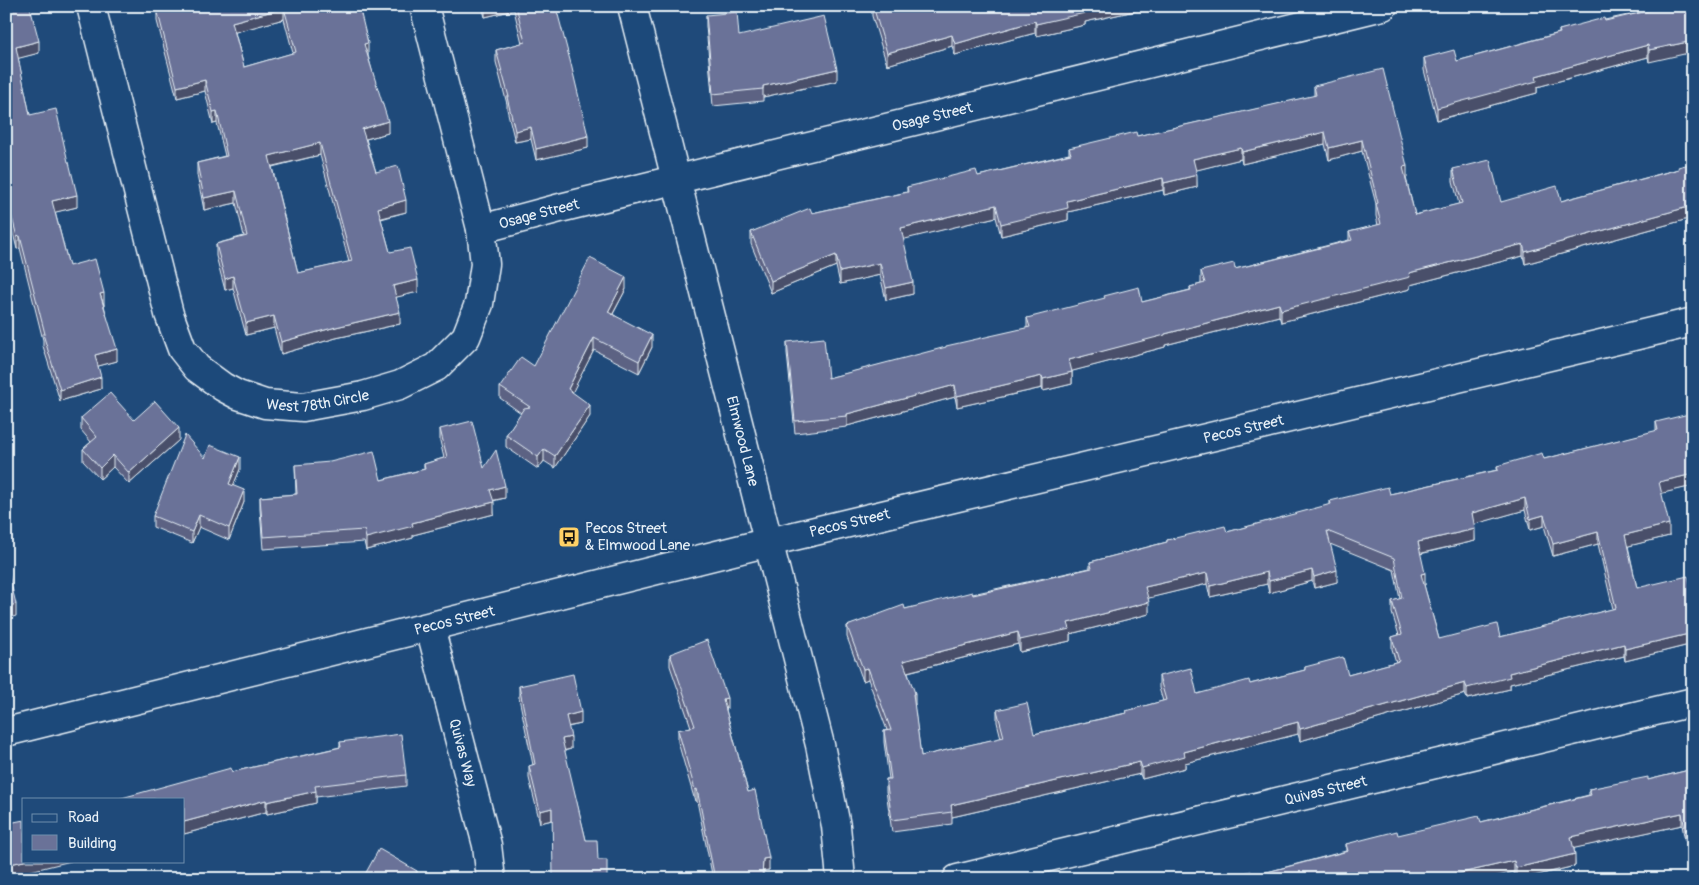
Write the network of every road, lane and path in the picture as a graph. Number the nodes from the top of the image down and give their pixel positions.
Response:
1 (92, 6) edge
2 (424, 6) edge
3 (632, 6) edge
4 (1383, 6) edge
5 (676, 179) junction
6 (481, 229) junction
7 (1693, 322) edge
8 (769, 542) junction
9 (430, 627) junction
10 (1693, 702) edge
11 (6, 732) edge
12 (490, 879) edge
13 (841, 879) edge
14 (957, 879) edge

1 - 6 street, West 78th Circle
2 - 6 street, West 78th Circle
3 - 5 street, Elmwood Lane
4 - 5 street, Osage Street
5 - 6 street, Osage Street
5 - 8 street, Elmwood Lane
7 - 8 street, Pecos Street
8 - 9 street, Pecos Street
8 - 13 street, Elmwood Lane
9 - 11 street, Pecos Street
9 - 12 street, Quivas Way
10 - 14 street, Quivas Street

